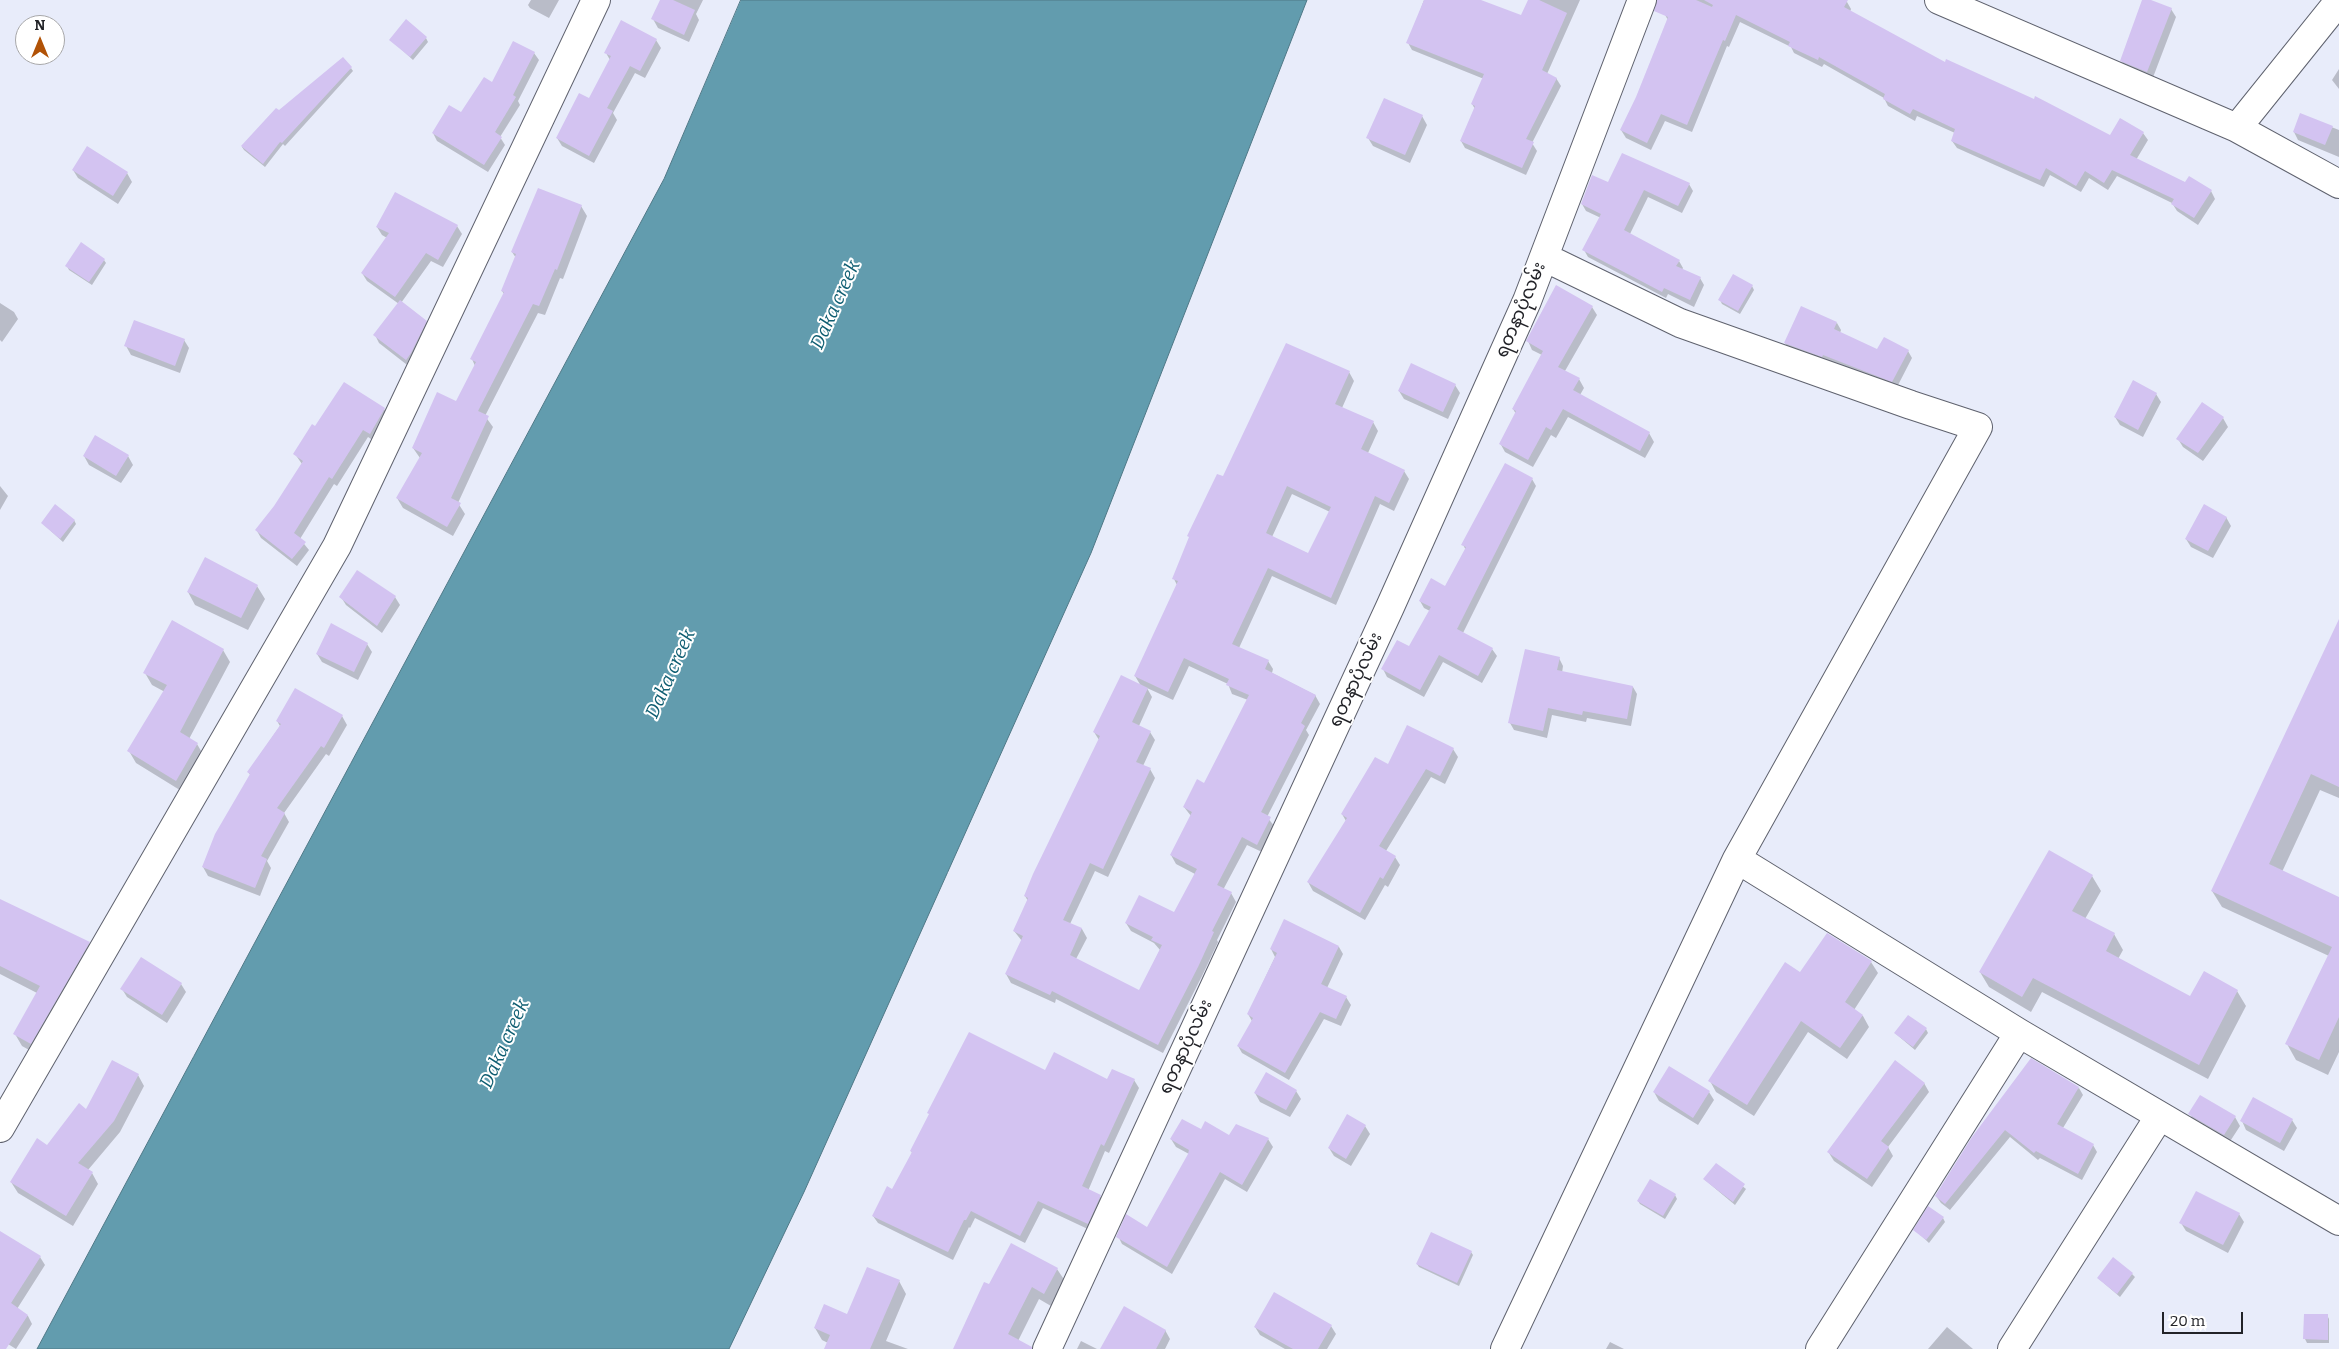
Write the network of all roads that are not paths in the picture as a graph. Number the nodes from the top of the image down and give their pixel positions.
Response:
1 (596, 0) edge
2 (1642, 0) edge
3 (1939, 0) edge
4 (2339, 1) edge
5 (2237, 128) junction
6 (2339, 184) edge
7 (1544, 257) junction
8 (1737, 860) junction
9 (2020, 1034) junction
10 (2160, 1117) junction
11 (0, 1128) edge
12 (2339, 1221) edge
13 (1047, 1349) edge
14 (1505, 1349) edge
15 (1820, 1349) edge
16 (2012, 1349) edge

1 - 11 street
2 - 7 street, ရတနာပုံလမ်း
3 - 5 street
4 - 5 street
5 - 6 street
7 - 8 street
7 - 13 street, ရတနာပုံလမ်း
8 - 9 street
8 - 14 street
9 - 10 street
9 - 15 street
10 - 12 street
10 - 16 street

